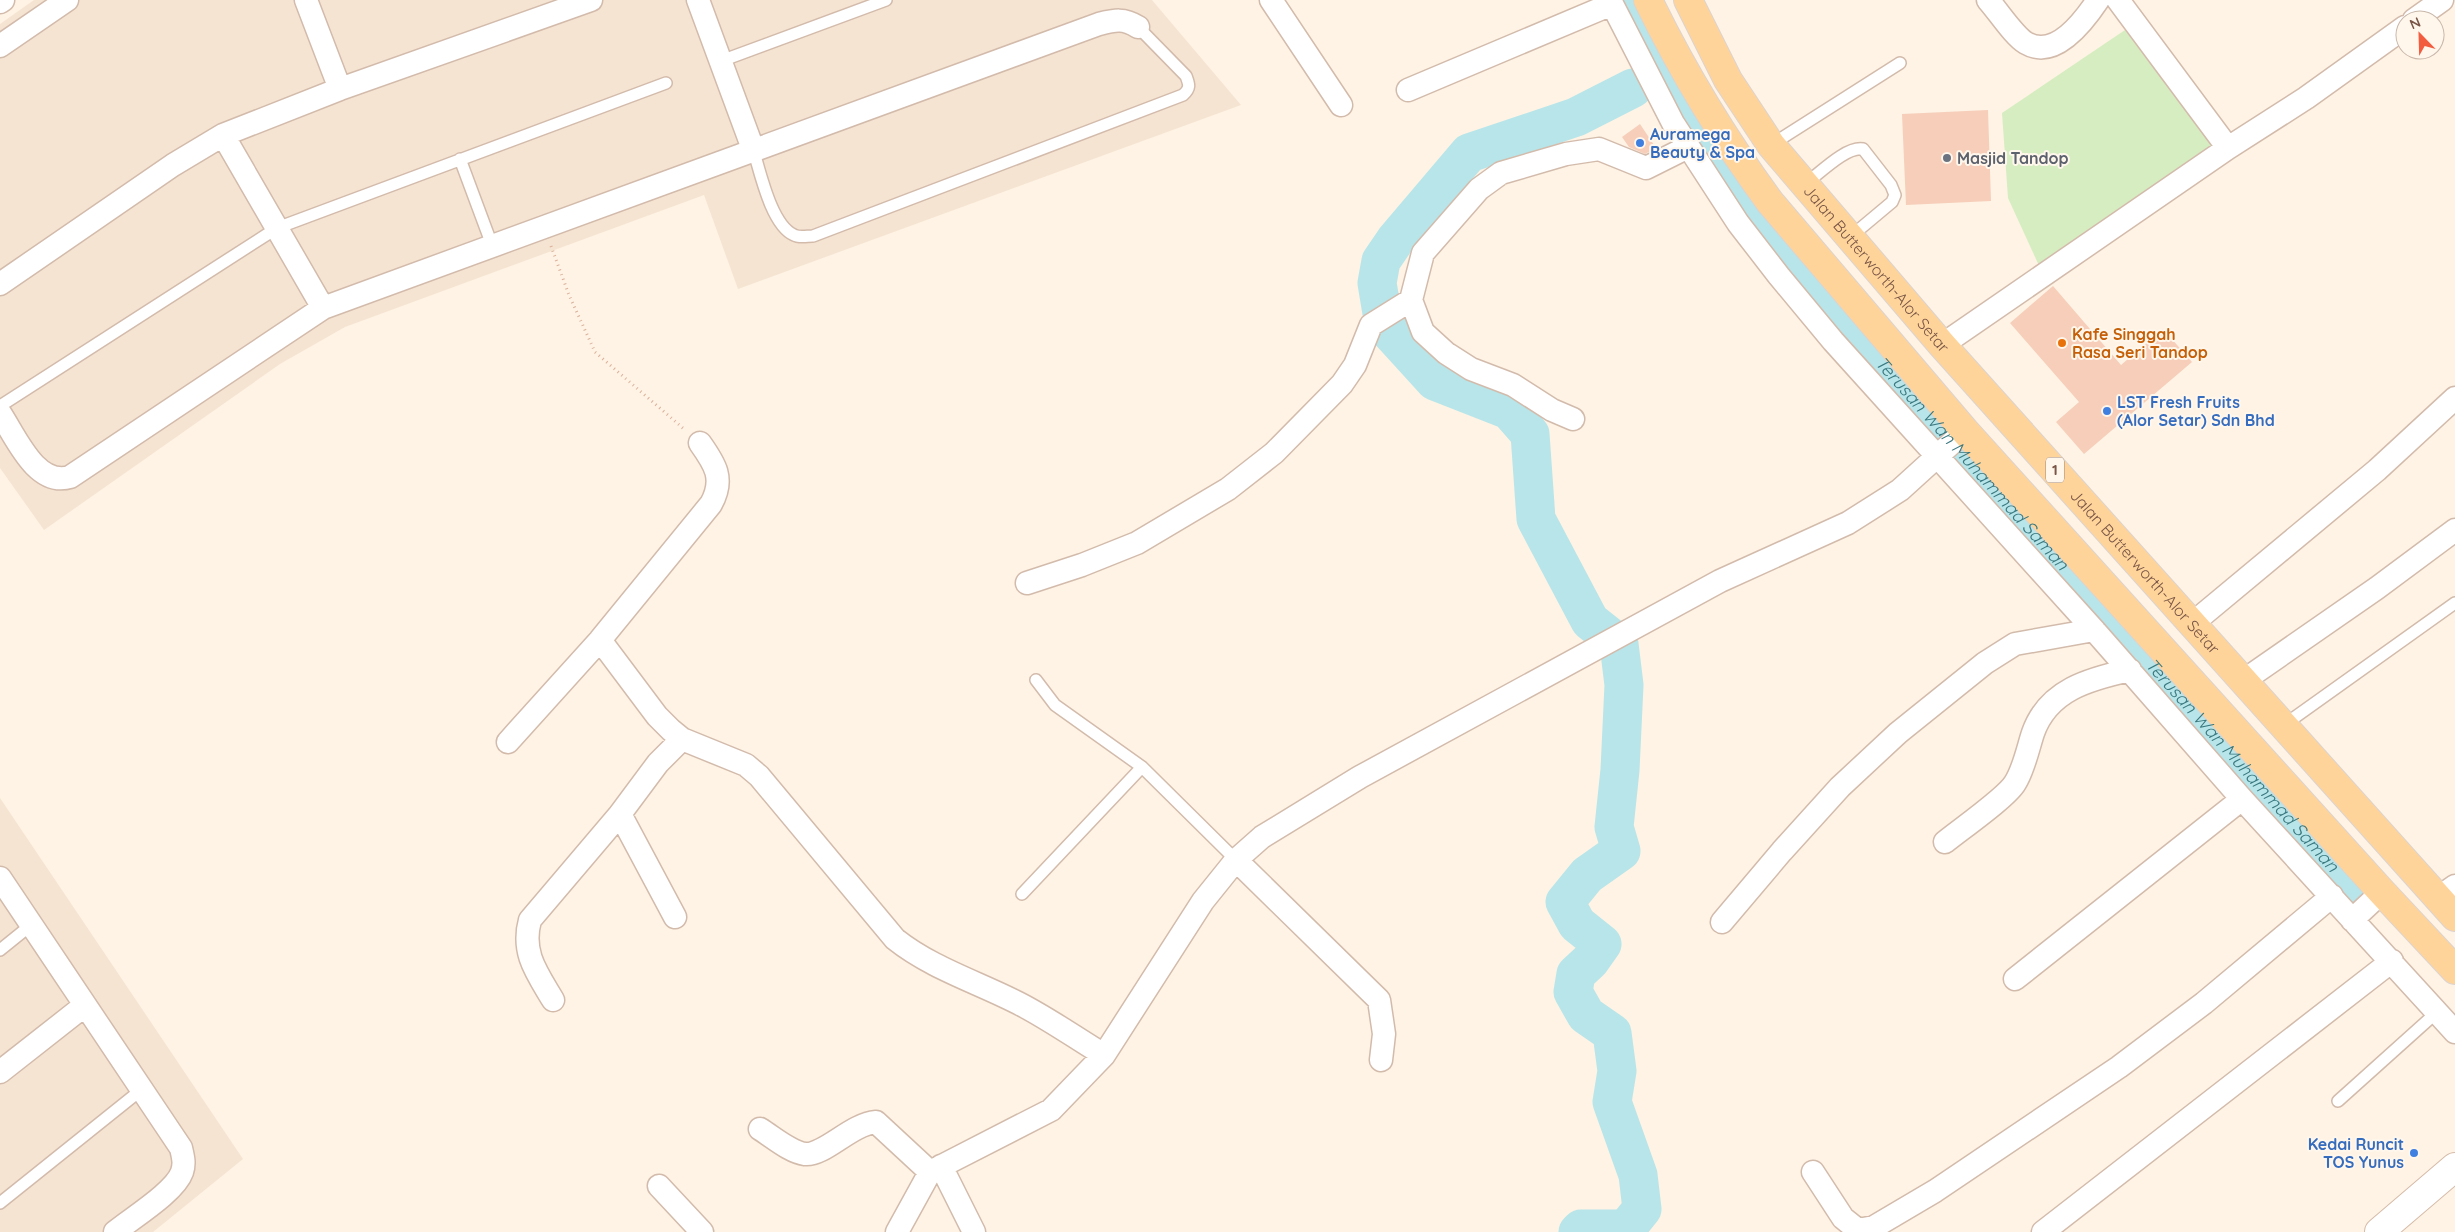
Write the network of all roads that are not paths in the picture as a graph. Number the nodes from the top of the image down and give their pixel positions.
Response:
1 (67, 0) edge
2 (308, 0) edge
3 (591, 0) edge
4 (698, 0) edge
5 (886, 0) edge
6 (1271, 0) edge
7 (1648, 0) edge
8 (1688, 0) edge
9 (1988, 0) edge
10 (2098, 0) edge
11 (2118, 0) edge
12 (2442, 0) edge
13 (1611, 2) edge
14 (2428, 10) edge
15 (1138, 27) joint
16 (2395, 34) edge
17 (0, 46) edge
18 (721, 61) junction
19 (1900, 63) dead end
20 (666, 83) dead end
21 (340, 89) junction
22 (1408, 90) dead end
23 (1341, 105) dead end
24 (223, 135) junction
25 (1771, 145) junction
26 (1688, 147) junction
27 (2228, 148) junction
28 (753, 149) junction
29 (460, 159) junction
30 (1805, 184) junction
31 (277, 228) junction
32 (1849, 238) junction
33 (492, 245) junction
34 (0, 284) edge
35 (1408, 301) junction
36 (323, 308) junction
37 (1942, 345) junction
38 (2455, 398) edge
39 (0, 406) edge
40 (0, 413) edge
41 (1573, 418) dead end
42 (1965, 431) junction
43 (700, 443) road end
44 (1937, 457) junction
45 (2455, 530) edge
46 (1027, 583) dead end
47 (2455, 603) edge
48 (2193, 623) junction
49 (2094, 630) junction
50 (600, 640) junction
51 (2130, 670) junction
52 (1036, 680) dead end
53 (2243, 682) junction
54 (2282, 726) junction
55 (682, 739) junction
56 (508, 742) dead end
57 (1142, 767) junction
58 (2242, 799) junction
59 (620, 814) junction
60 (1945, 842) dead end
61 (1236, 860) junction
62 (0, 878) edge
63 (2382, 892) junction
64 (1022, 894) dead end
65 (2332, 896) junction
66 (2449, 901) edge
67 (675, 917) dead end
68 (2352, 920) junction
69 (1722, 922) dead end
70 (31, 925) junction
71 (0, 950) edge
72 (2392, 961) junction
73 (2455, 970) edge
74 (2015, 979) dead end
75 (553, 1000) dead end
76 (84, 1006) junction
77 (2436, 1013) junction
78 (2455, 1032) edge
79 (1104, 1055) junction
80 (1381, 1060) dead end
81 (0, 1072) edge
82 (141, 1090) junction
83 (2338, 1101) dead end
84 (760, 1129) dead end
85 (2455, 1167) edge
86 (936, 1169) junction
87 (1812, 1172) dead end
88 (659, 1186) dead end
89 (0, 1203) edge
90 (114, 1232) edge
91 (702, 1232) edge
92 (898, 1232) edge
93 (974, 1232) edge
94 (2043, 1232) edge
95 (2379, 1232) edge

1 - 17 street
2 - 21 street
3 - 21 street
4 - 18 street
5 - 18 lane
6 - 23 street
7 - 42 main road
8 - 25 main road, Jalan Butterworth-Alor Setar / 1
9 - 10 street
11 - 27 street
12 - 14 street
13 - 22 street
13 - 26 street
15 - 28 street
15 - 28 lane
16 - 27 street
18 - 28 street
19 - 25 lane
20 - 29 lane
21 - 24 street
24 - 31 street
24 - 34 street
25 - 30 main road, Jalan Butterworth-Alor Setar / 1
26 - 35 street
26 - 44 street
27 - 37 street
28 - 33 street
29 - 31 lane
29 - 33 lane
30 - 32 main road, Jalan Butterworth-Alor Setar / 1
30 - 32 lane
31 - 36 street
31 - 39 lane
32 - 37 main road, Jalan Butterworth-Alor Setar / 1
33 - 36 street
35 - 41 street
35 - 46 street
36 - 40 street
37 - 48 main road, Jalan Butterworth-Alor Setar / 1
38 - 48 street
42 - 44 street
42 - 63 main road
43 - 50 street
44 - 49 street
44 - 61 street
45 - 53 street
47 - 54 lane
48 - 53 main road, Jalan Butterworth-Alor Setar / 1
49 - 51 street
49 - 69 street
50 - 55 street
50 - 56 street
51 - 58 street
51 - 60 street
52 - 57 lane
53 - 54 main road, Jalan Butterworth-Alor Setar / 1
54 - 66 main road, Jalan Butterworth-Alor Setar / 1
55 - 59 street
55 - 79 street
57 - 61 lane
57 - 64 lane
58 - 65 street
58 - 74 street
59 - 67 street
59 - 75 street
61 - 79 street
61 - 80 street
62 - 70 street
63 - 68 street
63 - 73 main road
65 - 68 street
65 - 87 street
68 - 72 street
70 - 71 lane
70 - 76 street
72 - 77 street
72 - 94 street
76 - 81 street
76 - 82 street
77 - 78 street
77 - 83 lane
79 - 86 street
82 - 89 lane
82 - 90 street
84 - 86 street
85 - 95 street
86 - 92 street
86 - 93 street
88 - 91 street

